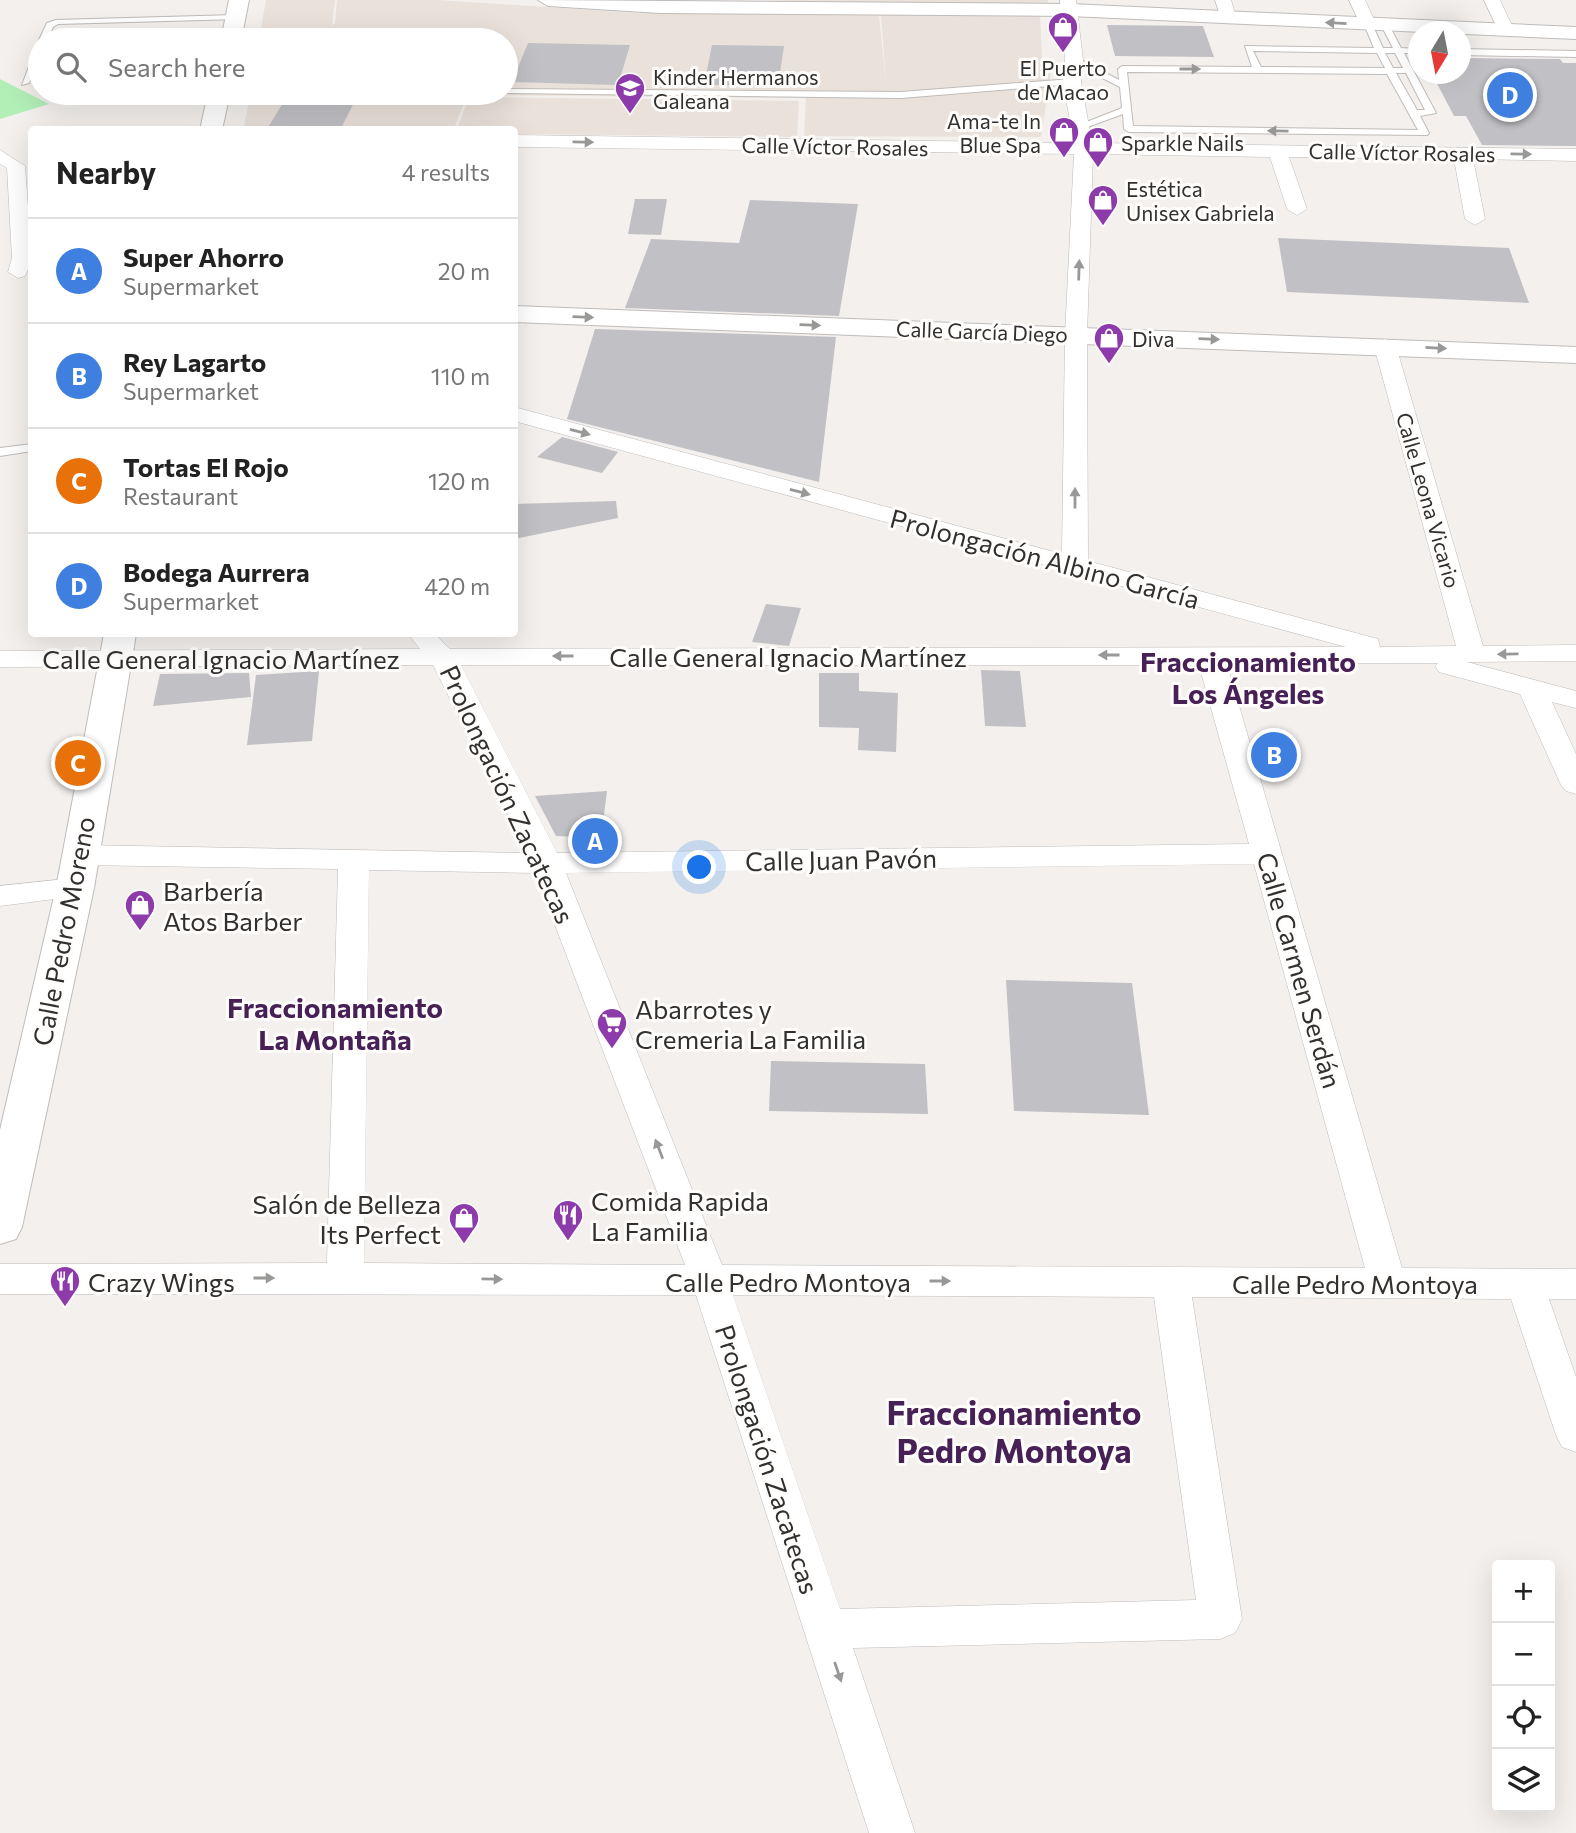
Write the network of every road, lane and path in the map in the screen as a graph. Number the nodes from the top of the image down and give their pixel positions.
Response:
1 (548, 0) edge
2 (1357, 0) edge
3 (1492, 0) edge
4 (1069, 5) edge
5 (238, 8) edge
6 (1217, 8) edge
7 (1377, 25) junction
8 (49, 28) edge
9 (234, 28) edge
10 (1506, 30) junction
11 (1576, 33) edge
12 (1273, 49) junction
13 (1382, 51) junction
14 (1399, 51) junction
15 (1408, 51) edge
16 (1471, 52) edge
17 (1576, 54) edge
18 (1074, 60) junction
19 (1408, 69) edge
20 (1258, 70) junction
21 (1282, 70) junction
22 (1392, 71) junction
23 (1408, 71) edge
24 (28, 76) edge
25 (1072, 82) junction
26 (25, 83) dead end
27 (1416, 84) edge
28 (1124, 86) junction
29 (1418, 88) junction
30 (1401, 89) junction
31 (518, 92) edge
32 (216, 105) edge
33 (1127, 109) junction
34 (1414, 113) junction
35 (212, 126) edge
36 (1079, 127) junction
37 (518, 141) edge
38 (1084, 149) junction
39 (1277, 150) junction
40 (1462, 153) junction
41 (1576, 155) edge
42 (0, 156) edge
43 (1297, 209) dead end
44 (10, 214) edge
45 (1475, 219) dead end
46 (17, 272) edge
47 (518, 314) edge
48 (1076, 335) junction
49 (1385, 346) junction
50 (1576, 355) edge
51 (518, 415) edge
52 (28, 448) edge
53 (0, 452) edge
54 (1075, 566) junction
55 (424, 637) edge
56 (117, 645) edge
57 (1576, 653) edge
58 (1210, 654) junction
59 (1472, 655) junction
60 (443, 657) junction
61 (1414, 657) junction
62 (0, 659) edge
63 (1531, 687) junction
64 (1576, 700) edge
65 (1576, 785) edge
66 (1267, 855) junction
67 (354, 859) junction
68 (547, 863) junction
69 (77, 872) junction
70 (0, 896) edge
71 (0, 1227) edge
72 (345, 1278) junction
73 (0, 1279) edge
74 (710, 1281) junction
75 (1171, 1282) junction
76 (1525, 1284) junction
77 (1576, 1284) edge
78 (1388, 1285) junction
79 (1576, 1435) edge
80 (823, 1629) junction
81 (892, 1833) edge

1 - 4 street
2 - 7 street
3 - 10 street
4 - 6 street
4 - 18 street
5 - 8 lane
5 - 9 street
7 -> 6 street
7 - 10 street
7 - 13 lane
7 - 14 lane
10 - 11 street
12 - 13 lane
12 - 20 lane
12 - 21 lane
13 - 14 lane
13 - 22 lane
14 - 15 lane
14 - 19 lane
16 - 17 lane
18 - 25 street
18 - 28 lane
20 - 21 lane
28 -> 20 lane
21 - 22 lane
22 - 23 lane
22 - 30 lane
24 - 26 lane
25 - 31 lane
25 - 36 street
27 - 29 lane
28 - 33 lane
29 - 30 lane
29 - 34 lane
30 - 34 lane
32 - 35 street
34 -> 33 lane
33 - 36 lane
36 - 38 street
37 -> 38 street, Calle Víctor Rosales
38 - 39 street, Calle Víctor Rosales
48 -> 38 street
39 - 40 street, Calle Víctor Rosales
39 - 43 street
40 -> 41 street, Calle Víctor Rosales
40 - 45 street
42 - 44 street
44 - 46 street
47 -> 48 street, Calle García Diego
48 -> 49 street, Calle García Diego
54 -> 48 street
49 -> 50 street, Calle García Diego
49 - 59 street, Calle Leona Vicario
51 -> 54 street, Prolongación Albino García
52 - 53 lane
54 - 61 street, Prolongación Albino García
55 - 60 street, Prolongación Zacatecas
56 - 60 street, Calle General Ignacio Martínez
56 - 62 street, Calle General Ignacio Martínez
56 - 69 street, Calle Pedro Moreno
57 -> 59 street, Calle General Ignacio Martínez
58 -> 60 street, Calle General Ignacio Martínez
58 - 61 street, Calle General Ignacio Martínez
58 - 66 street, Calle Carmen Serdán
59 - 61 street, Calle General Ignacio Martínez
60 - 68 street, Prolongación Zacatecas
61 - 63 street, Prolongación Albino García
63 - 64 street, Prolongación Albino García
63 - 65 street
66 - 68 street, Calle Juan Pavón
66 - 78 street, Calle Carmen Serdán
67 - 68 street, Calle Juan Pavón
67 - 69 street, Calle Juan Pavón
67 - 72 street
74 -> 68 street, Prolongación Zacatecas
69 - 70 street, Calle Juan Pavón
69 - 71 street, Calle Pedro Moreno
73 -> 72 street, Calle Pedro Montoya
72 -> 74 street, Calle Pedro Montoya
74 -> 75 street, Calle Pedro Montoya
74 - 80 street, Prolongación Zacatecas
75 - 78 street, Calle Pedro Montoya
75 - 80 street
76 - 77 street, Calle Pedro Montoya
76 - 78 street, Calle Pedro Montoya
76 - 79 street
80 -> 81 street, Prolongación Zacatecas

